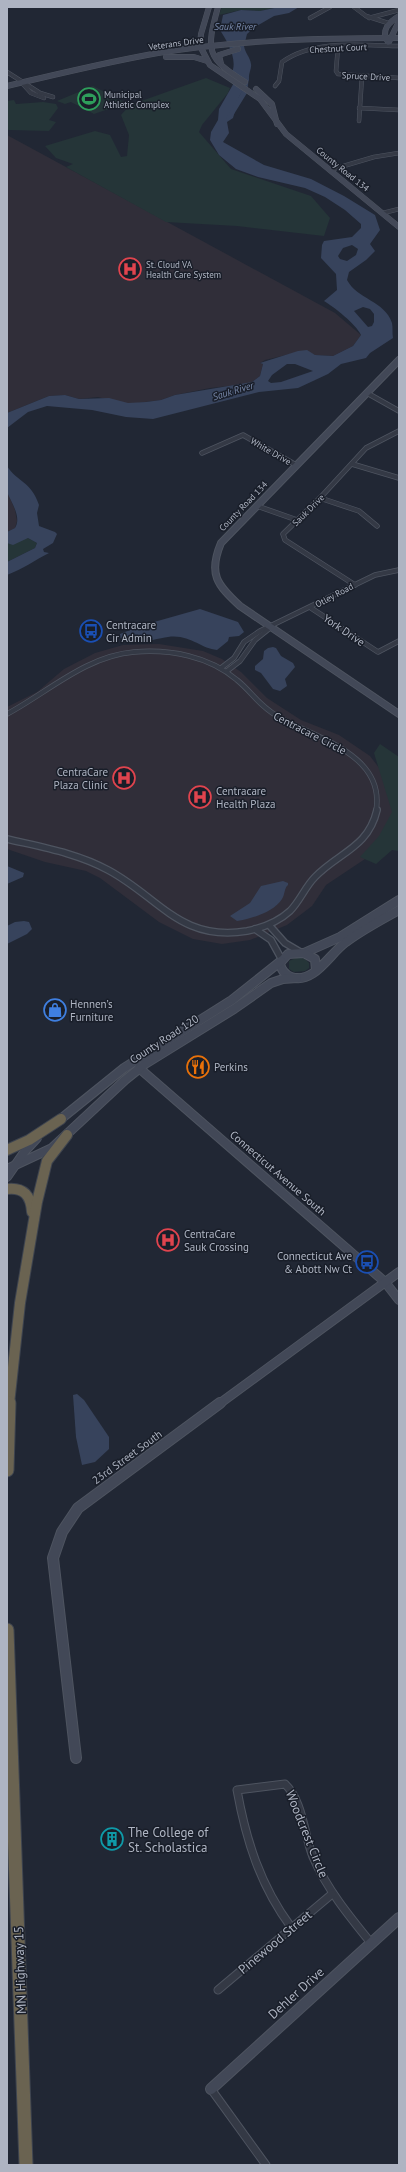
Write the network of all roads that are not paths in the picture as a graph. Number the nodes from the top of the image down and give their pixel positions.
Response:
1 (209, 7) edge
2 (218, 7) edge
3 (330, 7) edge
4 (354, 7) edge
5 (399, 10) edge
6 (399, 16) edge
7 (310, 18) dead end
8 (369, 18) junction
9 (399, 21) edge
10 (388, 23) junction
11 (200, 37) junction
12 (209, 37) junction
13 (385, 38) junction
14 (392, 38) junction
15 (399, 38) edge
16 (389, 43) junction
17 (399, 43) edge
18 (260, 45) junction
19 (399, 46) edge
20 (237, 47) junction
21 (223, 48) junction
22 (338, 48) junction
23 (210, 49) junction
24 (201, 50) junction
25 (168, 52) junction
26 (165, 58) junction
27 (207, 61) junction
28 (222, 67) junction
29 (7, 72) edge
30 (362, 76) junction
31 (399, 78) edge
32 (23, 85) junction
33 (29, 85) junction
34 (7, 86) edge
35 (275, 86) dead end
36 (7, 90) edge
37 (359, 108) junction
38 (399, 110) edge
39 (358, 121) dead end
40 (278, 124) junction
41 (399, 153) edge
42 (330, 170) junction
43 (399, 209) edge
44 (383, 213) junction
45 (399, 227) edge
46 (399, 360) edge
47 (367, 393) junction
48 (399, 411) edge
49 (399, 431) edge
50 (202, 453) dead end
51 (352, 464) junction
52 (296, 465) junction
53 (399, 478) edge
54 (320, 498) junction
55 (257, 506) junction
56 (297, 520) junction
57 (377, 526) dead end
58 (399, 570) edge
59 (355, 584) junction
60 (311, 608) junction
61 (272, 627) junction
62 (399, 641) edge
63 (220, 668) junction
64 (227, 671) junction
65 (7, 714) edge
66 (399, 714) edge
67 (7, 839) edge
68 (399, 900) edge
69 (399, 910) edge
70 (269, 925) junction
71 (255, 929) junction
72 (303, 953) junction
73 (282, 960) junction
74 (316, 970) junction
75 (297, 978) junction
76 (139, 1068) junction
77 (61, 1119) junction
78 (67, 1135) junction
79 (7, 1150) edge
80 (16, 1165) junction
81 (7, 1169) edge
82 (7, 1177) edge
83 (7, 1189) edge
84 (33, 1230) junction
85 (399, 1272) edge
86 (386, 1282) junction
87 (399, 1300) edge
88 (7, 1470) edge
89 (7, 1630) edge
90 (76, 1758) dead end
91 (332, 1894) junction
92 (399, 1918) edge
93 (291, 1927) junction
94 (371, 1943) junction
95 (218, 1990) dead end
96 (211, 2088) joint
97 (26, 2165) edge
98 (266, 2165) edge

1 - 11 street
2 - 12 street
3 - 7 street
4 - 8 street
5 - 8 street
6 - 10 street
8 - 10 street
9 - 14 street
10 - 13 street
11 - 24 street
11 - 25 street
12 - 21 street
12 - 23 street
13 - 14 street
13 - 16 street
13 - 18 street
14 - 15 street
14 - 16 street
16 - 17 street
16 - 18 street
18 - 20 street
19 - 22 street, Chestnut Court
20 - 21 street
20 - 21 street
21 - 23 street, Veterans Drive
21 - 28 street
22 - 30 street, Spruce Drive
22 - 35 street, Chestnut Court
23 - 24 street, Veterans Drive
23 - 28 street, County Road 134
24 - 25 street, Veterans Drive
24 - 26 street, Veterans Drive
24 - 27 street, County Road 134
25 - 32 street, Veterans Drive
26 - 27 street
26 - 33 street, Veterans Drive
27 - 40 street, County Road 134
28 - 40 street, County Road 134
29 - 32 street
30 - 31 street, Spruce Drive
30 - 37 street
32 - 33 street, Veterans Drive
32 - 33 street
32 - 34 street, Veterans Drive
32 - 36 street, Veterans Drive
37 - 38 street
37 - 39 street
40 - 42 street, County Road 134
41 - 42 street
42 - 44 street, County Road 134
43 - 44 street
44 - 45 street, County Road 134
46 - 47 street, County Road 134
47 - 48 street
47 - 52 street, County Road 134
49 - 51 street, Sauk Drive
50 - 52 street, White Drive
51 - 53 street
51 - 54 street, Sauk Drive
52 - 55 street, County Road 134
54 - 56 street, Sauk Drive
54 - 57 street
55 - 56 street
55 - 61 street, County Road 134
56 - 59 street, Sauk Drive
58 - 59 street, Otley Road
59 - 60 street, Otley Road
60 - 61 street, Otley Road
60 - 62 street, York Drive
61 - 63 street
61 - 64 street
61 - 66 street, County Road 134
63 - 64 street, Centracare Circle
63 - 65 street, Centracare Circle
64 - 70 street, Centracare Circle
67 - 71 street, Centracare Circle
68 - 72 street
69 - 74 street
70 - 71 street, Centracare Circle
70 - 72 street
71 - 73 street
72 - 73 street
72 - 74 street
73 - 75 street
73 - 77 street, County Road 120
74 - 75 street
75 - 76 street, County Road 120
76 - 78 street, County Road 120
76 - 86 street, Connecticut Avenue South
77 - 79 highway
77 - 80 street, County Road 120
78 - 80 street, County Road 120
78 - 84 highway
80 - 81 street, County Road 120
80 - 82 street, County Road 120
83 - 84 highway
84 - 88 highway
85 - 86 street, 23rd Street South
86 - 87 street, Connecticut Avenue South
86 - 90 street, 23rd Street South
89 - 97 highway, MN Highway 15
91 - 93 street, Pinewood Street
91 - 93 street, Woodcrest Circle
91 - 94 street, Woodcrest Circle
92 - 94 street, Dehler Drive
93 - 95 street, Pinewood Street
94 - 96 street, Dehler Drive
96 - 98 street

